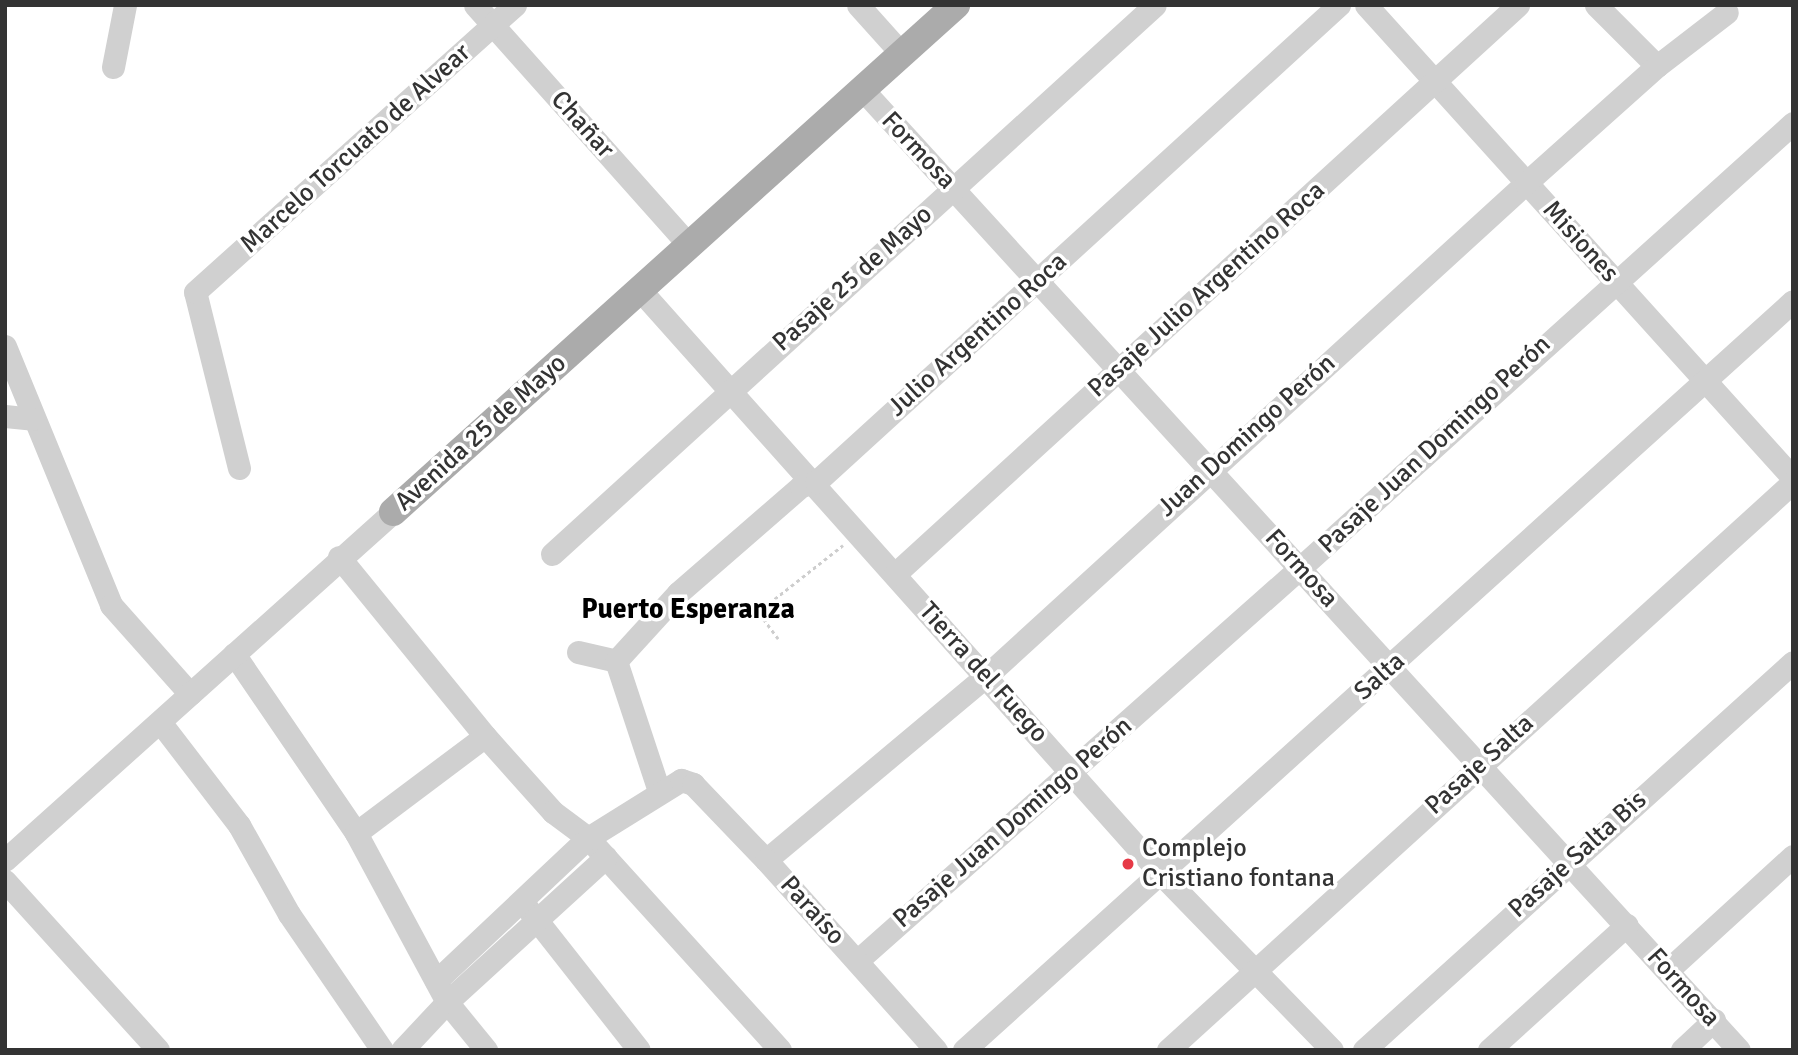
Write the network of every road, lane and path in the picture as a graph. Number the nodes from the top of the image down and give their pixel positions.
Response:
1 (125, 5) edge
2 (475, 5) edge
3 (515, 5) edge
4 (858, 5) edge
5 (956, 5) edge
6 (1155, 5) edge
7 (1339, 5) edge
8 (1366, 5) edge
9 (1518, 5) edge
10 (1596, 5) edge
11 (1727, 12) dead end
12 (494, 26) junction
13 (902, 54) junction
14 (1657, 66) junction
15 (113, 67) dead end
16 (1436, 82) junction
17 (862, 89) junction
18 (1793, 123) edge
19 (1526, 183) junction
20 (953, 188) junction
21 (689, 245) junction
22 (1037, 281) junction
23 (1615, 281) junction
24 (640, 290) junction
25 (1793, 301) edge
26 (5, 346) edge
27 (1119, 370) junction
28 (1704, 380) junction
29 (730, 389) junction
30 (5, 416) edge
31 (33, 419) junction
32 (239, 468) dead end
33 (1210, 469) junction
34 (1793, 480) edge
35 (816, 482) junction
36 (393, 512) joint
37 (859, 532) junction
38 (552, 554) dead end
39 (339, 557) junction
40 (1300, 568) junction
41 (895, 574) junction
42 (778, 639) dead end
43 (578, 652) dead end
44 (233, 654) junction
45 (616, 661) junction
46 (1793, 662) edge
47 (1391, 667) junction
48 (985, 677) junction
49 (190, 694) junction
50 (160, 722) junction
51 (485, 736) junction
52 (1480, 765) junction
53 (1071, 771) junction
54 (659, 791) junction
55 (356, 833) junction
56 (588, 838) junction
57 (1793, 856) edge
58 (606, 857) junction
59 (5, 860) edge
60 (766, 860) junction
61 (1569, 862) junction
62 (1161, 874) junction
63 (5, 881) edge
64 (522, 901) junction
65 (537, 921) junction
66 (1627, 925) junction
67 (857, 961) junction
68 (1254, 970) junction
69 (1668, 970) junction
70 (436, 981) junction
71 (447, 1002) junction
72 (1714, 1020) junction
73 (158, 1050) edge
74 (382, 1050) edge
75 (402, 1050) edge
76 (486, 1050) edge
77 (639, 1050) edge
78 (780, 1050) edge
79 (936, 1050) edge
80 (964, 1050) edge
81 (1168, 1050) edge
82 (1332, 1050) edge
83 (1364, 1050) edge
84 (1489, 1050) edge
85 (1682, 1050) edge
86 (1740, 1050) edge

1 - 15 street
2 - 12 street, Chañar
3 - 12 street, Marcelo Torcuato de Alvear
4 - 13 street
5 - 13 main road, Avenida 25 de Mayo
6 - 20 street, Pasaje 25 de Mayo
7 - 22 street, Julio Argentino Roca
8 - 16 street, Misiones
9 - 16 street, Pasaje Julio Argentino Roca
10 - 14 street
11 - 14 street, Juan Domingo Perón
12 - 21 street, Chañar
12 - 32 street, Marcelo Torcuato de Alvear
13 - 17 main road, Avenida 25 de Mayo
14 - 19 street, Juan Domingo Perón
16 - 19 street, Misiones
16 - 27 street, Pasaje Julio Argentino Roca
17 - 20 street, Formosa
17 - 21 main road, Avenida 25 de Mayo
18 - 23 street, Pasaje Juan Domingo Perón
19 - 23 street, Misiones
19 - 33 street, Juan Domingo Perón
20 - 22 street, Formosa
20 - 29 street, Pasaje 25 de Mayo
21 - 24 main road, Avenida 25 de Mayo
22 - 27 street, Formosa
22 - 35 street, Julio Argentino Roca
23 - 28 street, Misiones
23 - 40 street, Pasaje Juan Domingo Perón
24 - 29 street, Tierra del Fuego
24 - 36 main road, Avenida 25 de Mayo
25 - 28 street, Salta
26 - 31 street
27 - 33 street, Formosa
27 - 41 street, Pasaje Julio Argentino Roca
28 - 34 street, Misiones
28 - 47 street, Salta
29 - 35 street, Tierra del Fuego
29 - 38 street, Pasaje 25 de Mayo
30 - 31 street
31 - 49 street
33 - 40 street, Formosa
33 - 48 street, Juan Domingo Perón
34 - 52 street, Pasaje Salta
35 - 37 street, Tierra del Fuego
35 - 45 street, Julio Argentino Roca
36 - 39 street, Avenida 25 de Mayo
37 - 41 street, Tierra del Fuego
37 - 42 path
39 - 44 street, Avenida 25 de Mayo
39 - 51 street
40 - 47 street, Formosa
40 - 53 street, Pasaje Juan Domingo Perón
41 - 48 street, Tierra del Fuego
43 - 45 street
44 - 49 street, Avenida 25 de Mayo
44 - 55 street
45 - 54 street
46 - 61 street, Pasaje Salta Bis
47 - 52 street, Formosa
47 - 62 street, Salta
48 - 53 street, Tierra del Fuego
48 - 60 street, Juan Domingo Perón
49 - 50 street, Avenida 25 de Mayo
50 - 59 street, Avenida 25 de Mayo
50 - 74 street
51 - 55 street
51 - 56 street
52 - 61 street, Formosa
52 - 68 street, Pasaje Salta
53 - 62 street, Tierra del Fuego
53 - 67 street, Pasaje Juan Domingo Perón
54 - 56 street
54 - 60 street, Paraíso
55 - 70 street
56 - 58 street
56 - 64 street
57 - 69 street
58 - 65 street
58 - 78 street
60 - 67 street, Paraíso
61 - 66 street, Formosa
61 - 83 street, Pasaje Salta Bis
62 - 68 street, Tierra del Fuego
62 - 80 street, Salta
63 - 73 street
64 - 65 street
64 - 70 street
65 - 71 street
65 - 77 street
66 - 69 street, Formosa
66 - 84 street
67 - 79 street, Paraíso
68 - 81 street, Pasaje Salta
68 - 82 street, Tierra del Fuego
69 - 72 street, Formosa
70 - 71 street
71 - 75 street
71 - 76 street
72 - 85 street
72 - 86 street, Formosa

